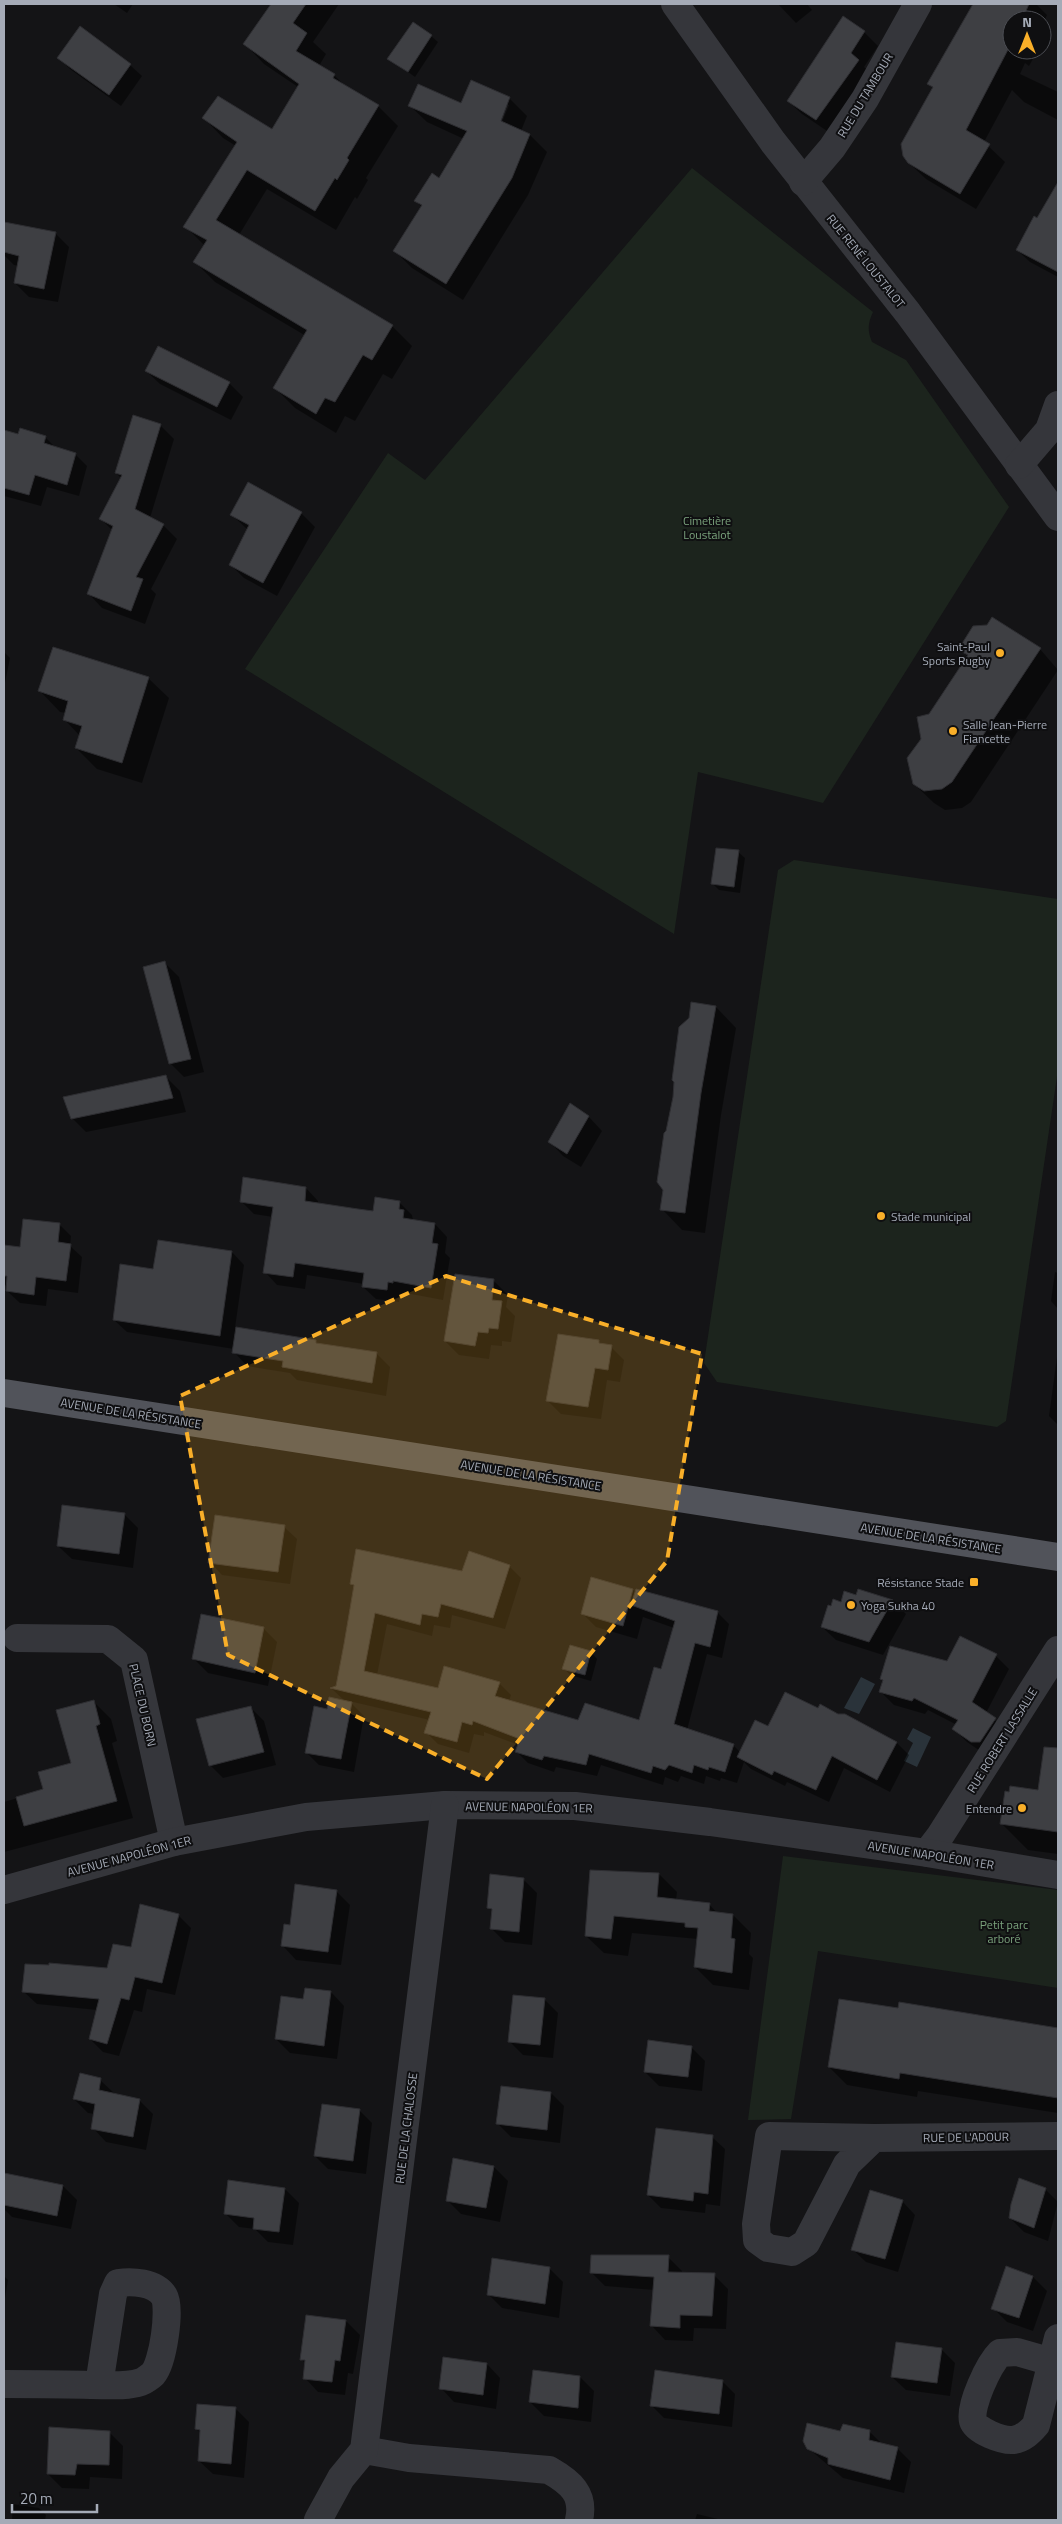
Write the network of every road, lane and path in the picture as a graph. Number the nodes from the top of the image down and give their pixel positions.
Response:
1 (675, 4) edge
2 (918, 4) edge
3 (804, 182) junction
4 (1058, 405) edge
5 (1019, 465) junction
6 (1058, 517) edge
7 (4, 1393) edge
8 (1058, 1557) edge
9 (17, 1638) dead end
10 (1058, 1650) edge
11 (446, 1805) junction
12 (174, 1842) junction
13 (927, 1853) junction
14 (1058, 1876) edge
15 (4, 1890) edge
16 (1058, 2136) edge
17 (874, 2138) junction
18 (4, 2384) edge
19 (99, 2385) dead end
20 (364, 2450) junction
21 (318, 2520) edge
22 (580, 2520) edge

1 - 3 street, RUE RENÉ LOUSTALOT
2 - 3 street, RUE DU TAMBOUR
3 - 5 street, RUE RENÉ LOUSTALOT
4 - 5 street
5 - 6 street, RUE RENÉ LOUSTALOT
7 - 8 main road, AVENUE DE LA RÉSISTANCE
9 - 12 street, PLACE DU BORN
10 - 13 street, RUE ROBERT LASSALLE
11 - 12 street, AVENUE NAPOLÉON 1ER
11 - 13 street, AVENUE NAPOLÉON 1ER
11 - 20 street, RUE DE LA CHALOSSE
12 - 15 street, AVENUE NAPOLÉON 1ER
13 - 14 street, AVENUE NAPOLÉON 1ER
16 - 17 street, RUE DE L'ADOUR
17 - 17 street, RUE DE L'ADOUR
18 - 19 street
20 - 21 street
20 - 22 street

